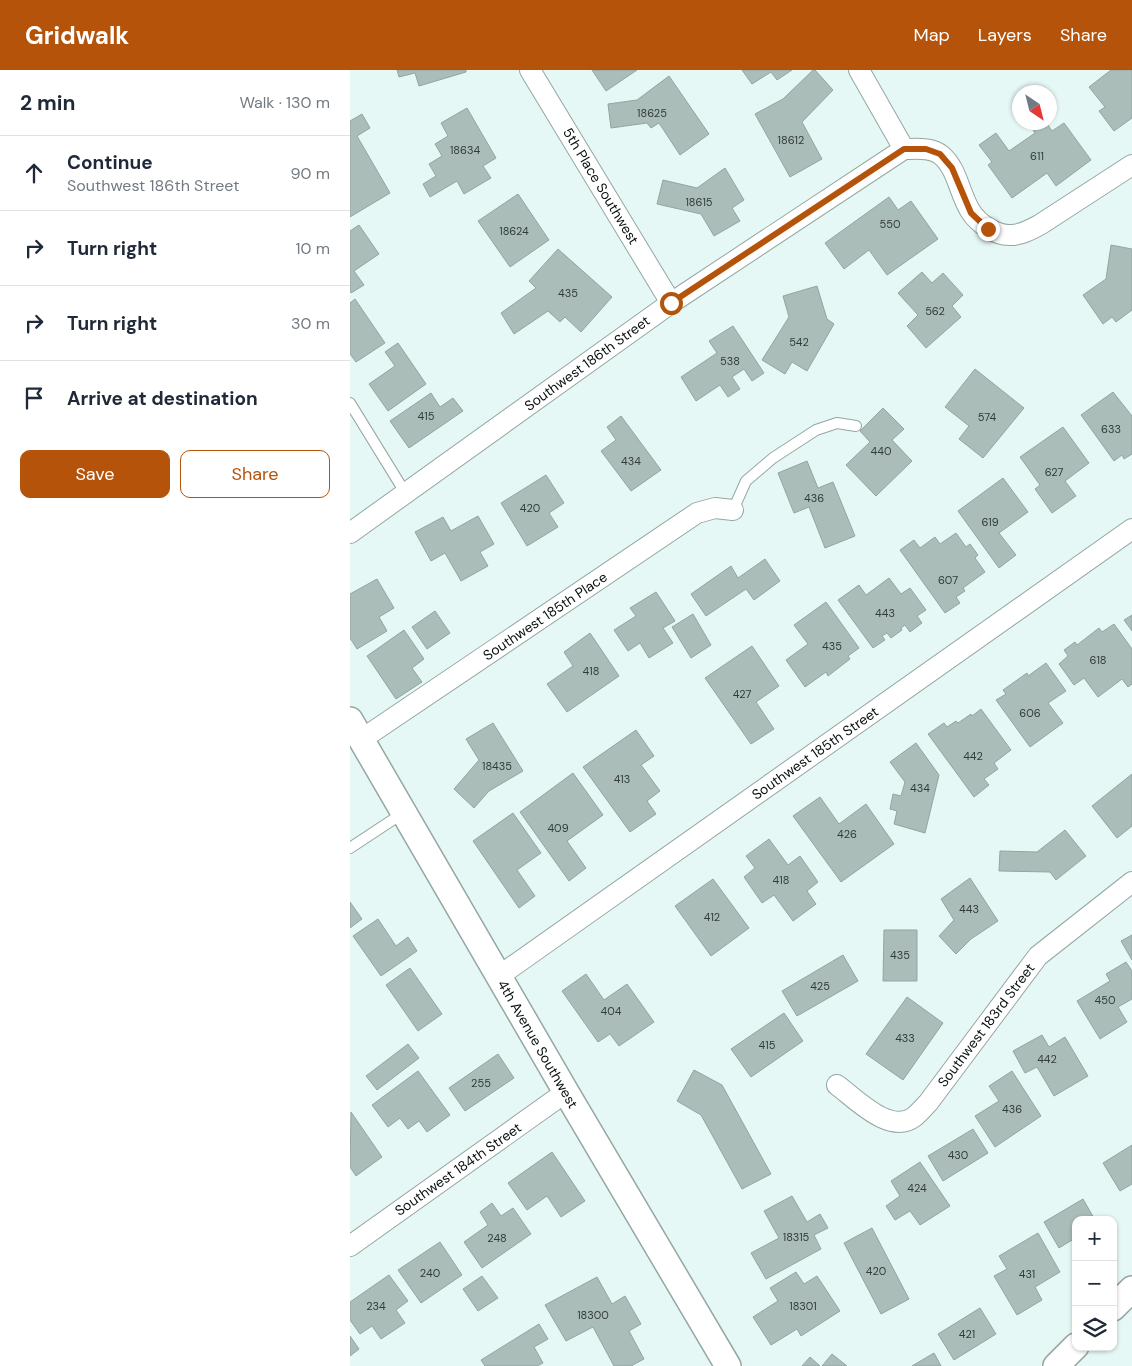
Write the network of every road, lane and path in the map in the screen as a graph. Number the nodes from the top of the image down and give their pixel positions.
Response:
1 (530, 70) edge
2 (859, 70) edge
3 (904, 149) junction
4 (1132, 165) edge
5 (671, 303) junction
6 (350, 402) edge
7 (856, 426) dead end
8 (406, 494) junction
9 (733, 510) joint
10 (1132, 529) edge
11 (350, 533) edge
12 (354, 734) edge
13 (404, 812) junction
14 (350, 848) edge
15 (1132, 882) edge
16 (499, 976) junction
17 (837, 1085) dead end
18 (566, 1092) junction
19 (350, 1246) edge
20 (1132, 1289) edge
21 (1115, 1306) edge
22 (1072, 1350) edge
23 (722, 1364) edge
24 (1056, 1366) edge

1 - 5 street, 5th Place Southwest
2 - 3 street
3 - 4 street
3 - 5 street, Southwest 186th Street
5 - 8 street, Southwest 186th Street
6 - 8 lane
7 - 9 lane
8 - 11 street, Southwest 186th Street
9 - 12 street, Southwest 185th Place
10 - 16 street, Southwest 185th Street
12 - 13 street, 4th Avenue Southwest
13 - 14 lane
13 - 16 street, 4th Avenue Southwest
15 - 17 street, Southwest 183rd Street
16 - 18 street, 4th Avenue Southwest
18 - 19 street, Southwest 184th Street
18 - 23 street, 4th Avenue Southwest
20 - 21 street
22 - 24 street

